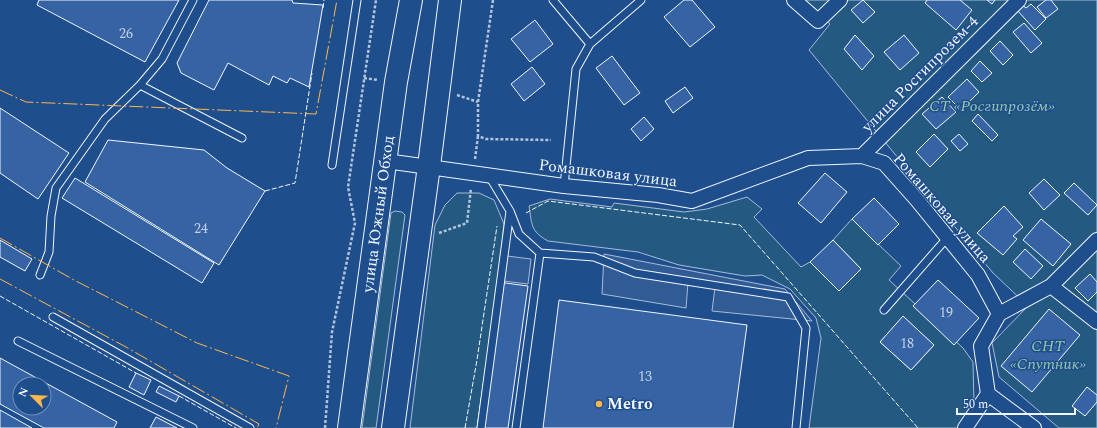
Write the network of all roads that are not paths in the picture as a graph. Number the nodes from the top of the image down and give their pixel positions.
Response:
1 (193, 0) edge
2 (358, 0) edge
3 (411, 0) edge
4 (450, 0) edge
5 (553, 0) edge
6 (641, 0) edge
7 (794, 0) edge
8 (840, 0) edge
9 (1019, 0) edge
10 (590, 44) junction
11 (140, 85) junction
12 (242, 138) dead end
13 (862, 156) junction
14 (386, 161) junction
15 (332, 164) dead end
16 (429, 166) junction
17 (488, 174) junction
18 (564, 186) junction
19 (510, 211) junction
20 (947, 238) junction
21 (1097, 240) edge
22 (540, 254) junction
23 (40, 275) dead end
24 (1051, 286) junction
25 (884, 310) dead end
26 (999, 314) junction
27 (53, 316) dead end
28 (1097, 322) edge
29 (18, 341) dead end
30 (988, 394) junction
31 (193, 428) edge
32 (250, 428) edge
33 (349, 428) edge
34 (394, 428) edge
35 (481, 428) edge
36 (516, 428) edge
37 (796, 428) edge
38 (965, 428) edge
39 (1034, 428) edge

1 - 11 lane
2 - 15 lane
3 - 14 main road, улица Южный Обход
4 - 16 main road
5 - 10 lane
6 - 10 lane
7 - 8 street
9 - 13 street, улица Росгипрозем-4
10 - 18 lane
11 - 12 lane
11 - 23 lane
13 - 18 street, Ромашковая улица
13 - 20 street, Ромашковая улица
14 - 16 street, Ромашковая улица
14 - 33 main road, улица Южный Обход
16 - 17 street, Ромашковая улица
16 - 34 main road
17 - 18 street, Ромашковая улица
17 - 19 lane
19 - 22 lane
19 - 35 lane
20 - 25 lane
20 - 26 street, Ромашковая улица
21 - 24 street
22 - 36 lane
22 - 37 lane
24 - 26 street
24 - 28 street
26 - 30 street
27 - 32 lane
29 - 31 lane
30 - 38 street
30 - 39 street

